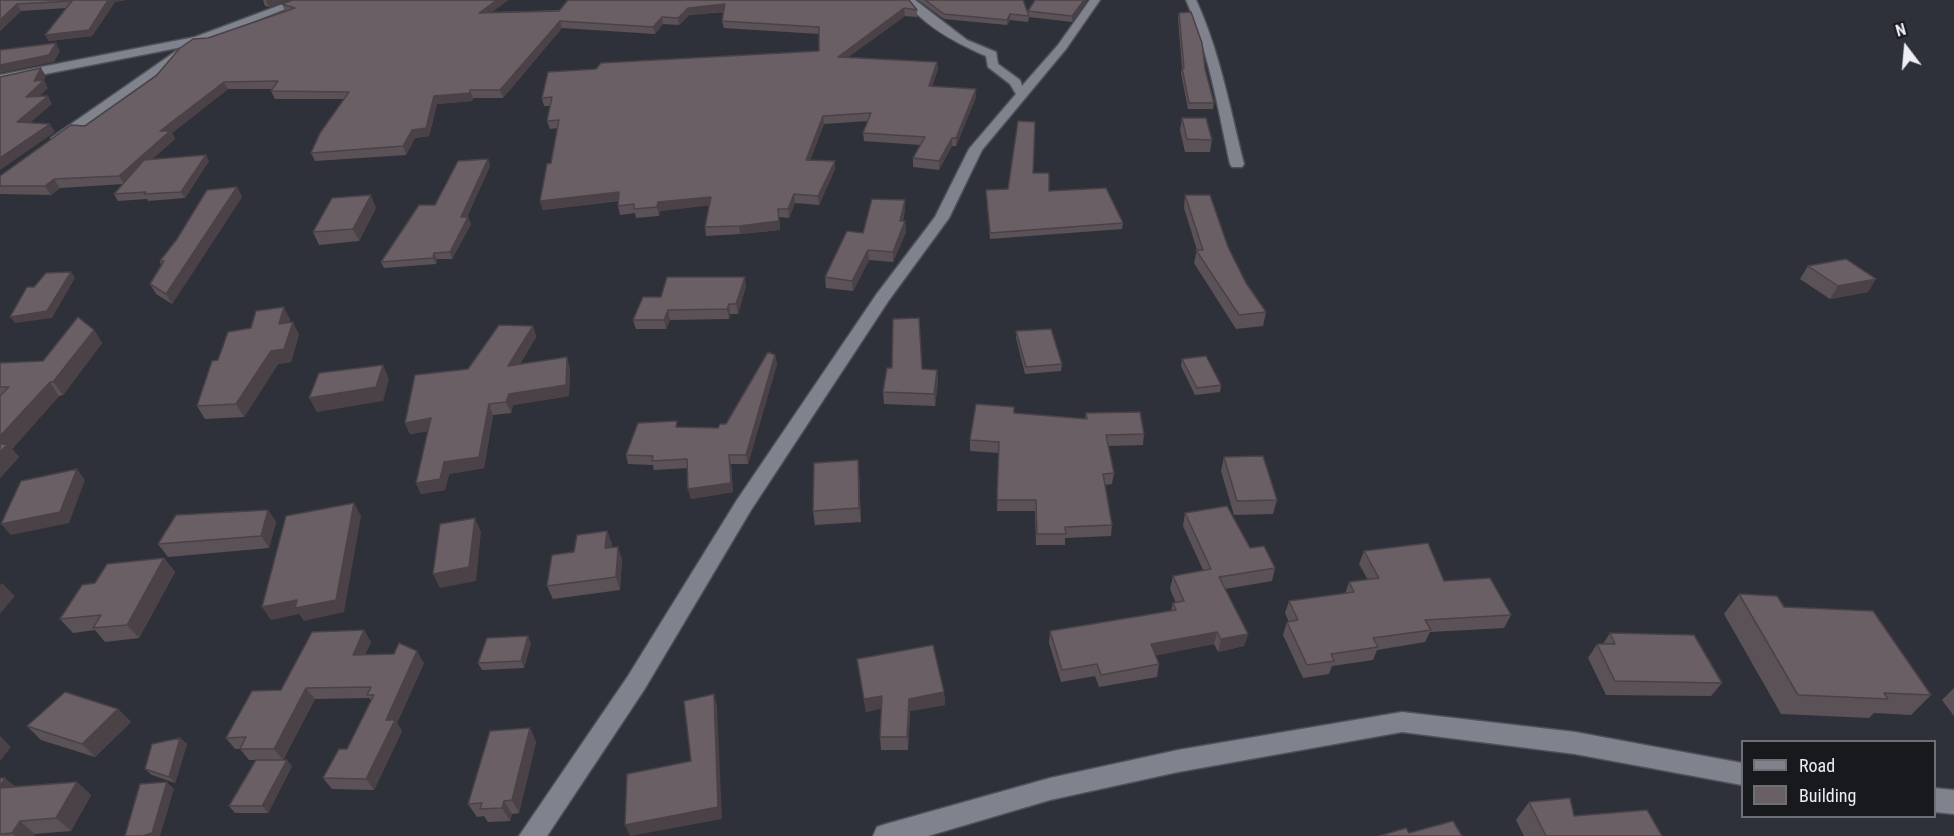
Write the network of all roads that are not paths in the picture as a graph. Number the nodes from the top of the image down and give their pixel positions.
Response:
1 (303, 0) edge
2 (910, 0) edge
3 (1095, 0) edge
4 (1191, 0) edge
5 (198, 40) junction
6 (0, 79) edge
7 (1024, 94) junction
8 (50, 143) edge
9 (1237, 164) dead end
10 (1741, 774) edge
11 (1936, 800) edge
12 (1954, 802) edge
13 (532, 836) edge
14 (886, 836) edge

1 - 5 street
2 - 7 street
3 - 7 street
4 - 9 street
5 - 6 street
5 - 8 street
7 - 13 street
10 - 14 street
11 - 12 street

